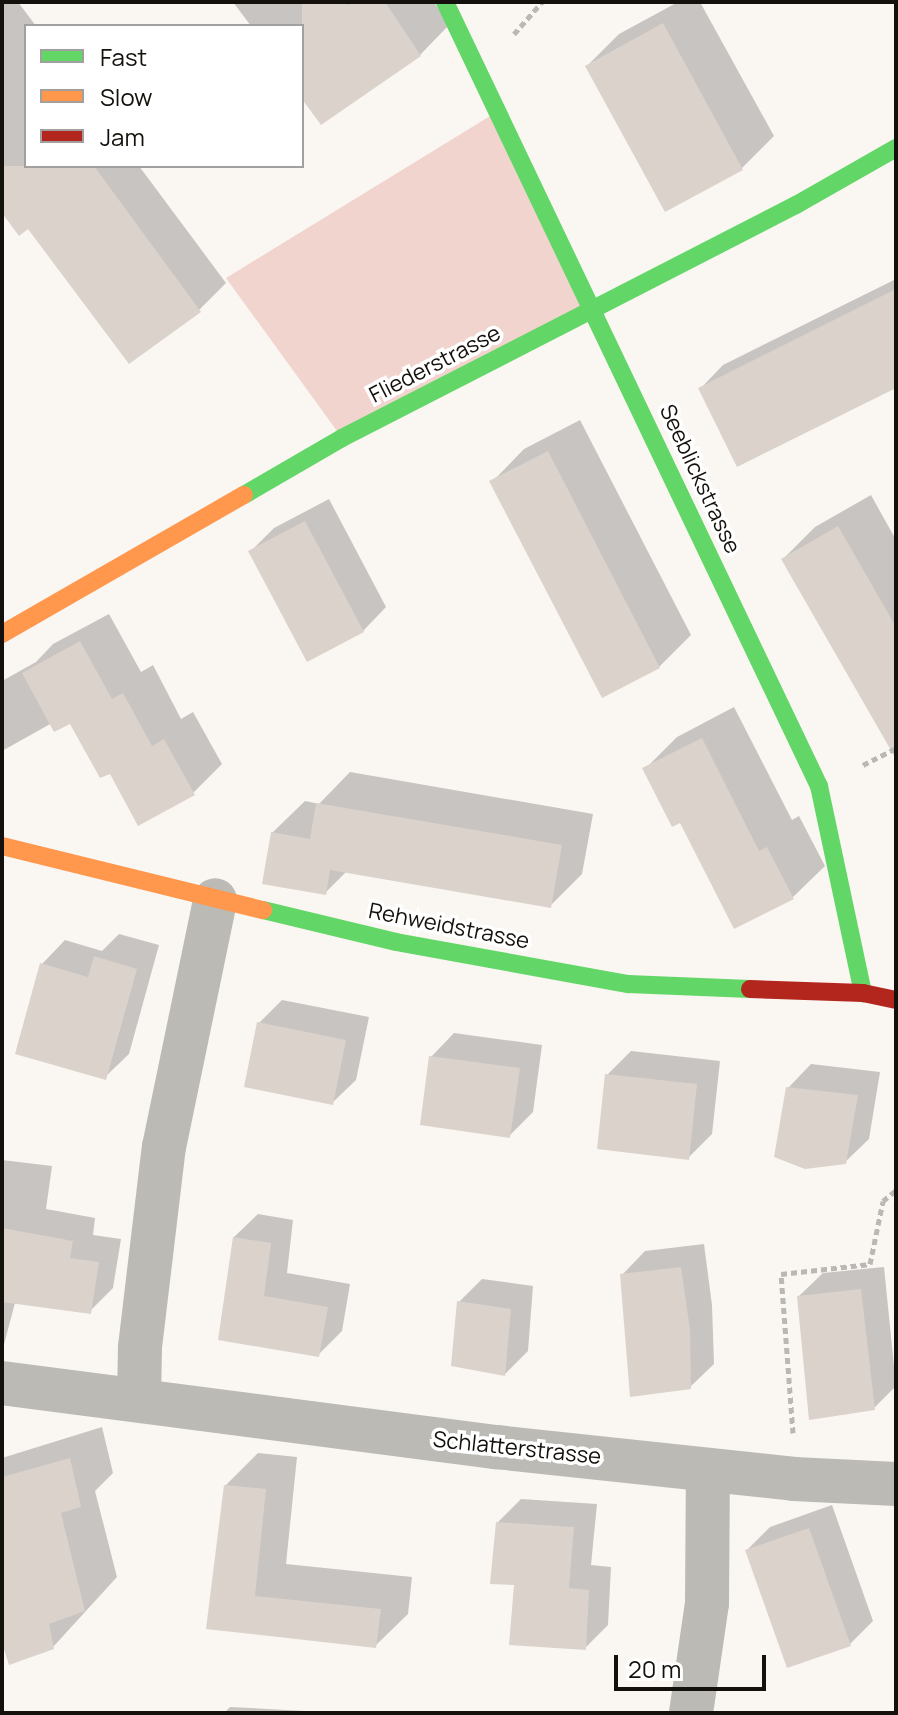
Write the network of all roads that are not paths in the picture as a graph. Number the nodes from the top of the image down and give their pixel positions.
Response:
1 (445, 2) edge
2 (896, 148) edge
3 (591, 311) junction
4 (2, 634) edge
5 (2, 846) edge
6 (215, 900) junction
7 (863, 993) junction
8 (896, 1000) edge
9 (2, 1383) edge
10 (139, 1399) junction
11 (708, 1470) junction
12 (896, 1484) edge
13 (691, 1713) edge

1 - 3 street, Seeblickstrasse
2 - 3 street, Fliederstrasse
3 - 4 street, Fliederstrasse
3 - 7 street, Seeblickstrasse
5 - 6 street, Rehweidstrasse
6 - 7 street, Rehweidstrasse
6 - 10 street
7 - 8 street, Rehweidstrasse
9 - 10 street, Schlatterstrasse
10 - 11 street, Schlatterstrasse
11 - 12 street, Schlatterstrasse
11 - 13 street

